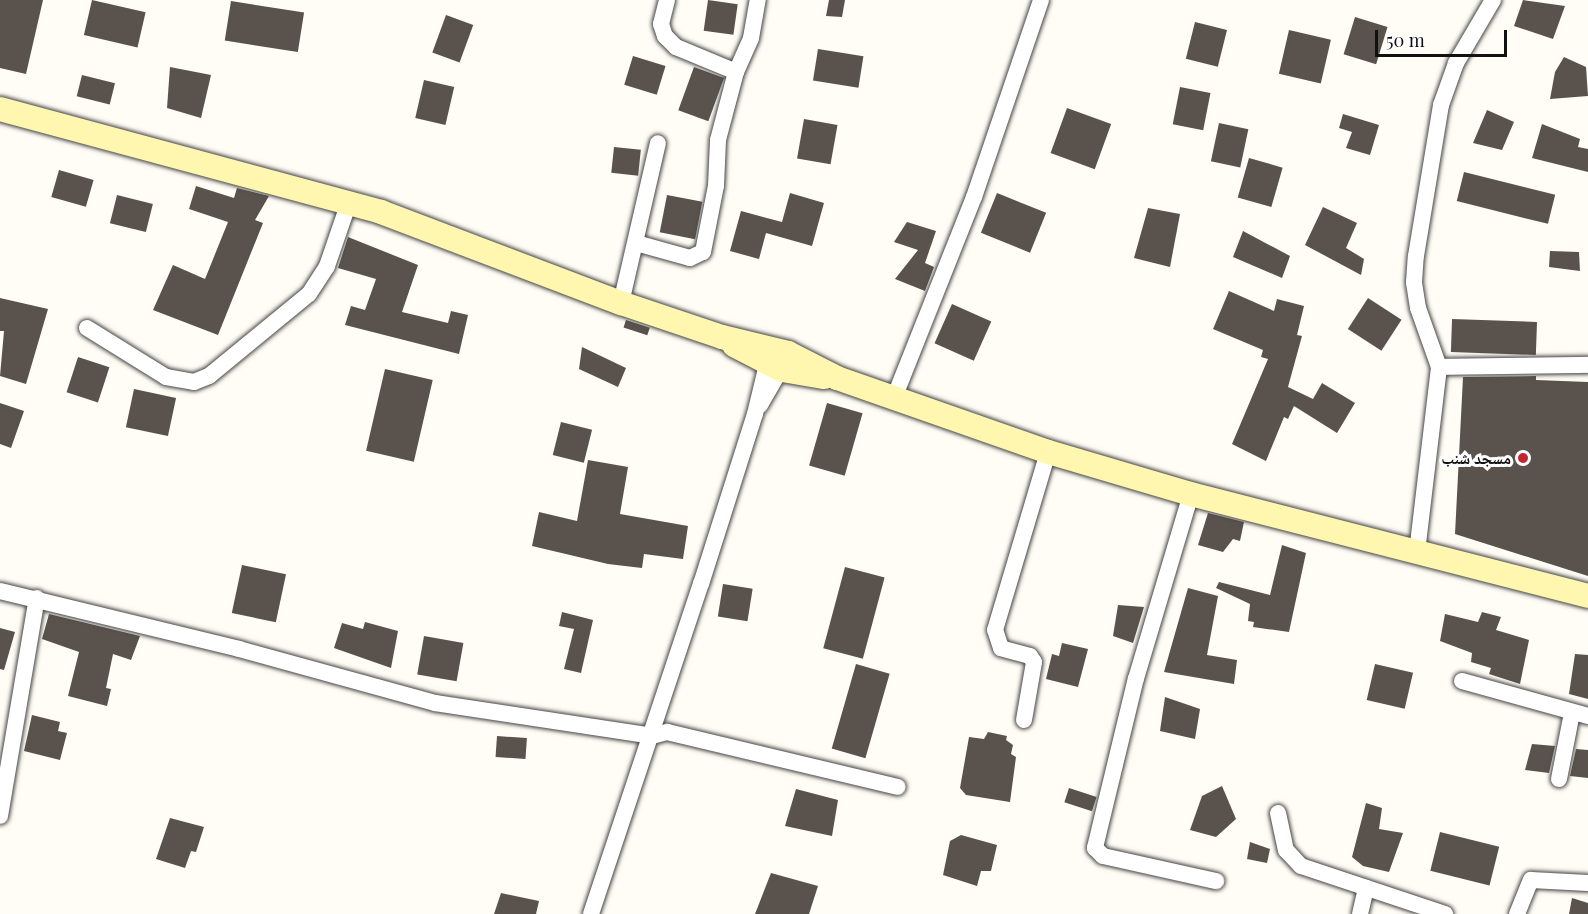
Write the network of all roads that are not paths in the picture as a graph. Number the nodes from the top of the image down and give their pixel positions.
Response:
1 (667, 0) edge
2 (758, 0) edge
3 (1041, 0) edge
4 (1492, 0) edge
5 (736, 72) junction
6 (0, 109) edge
7 (658, 143) dead end
8 (349, 202) junction
9 (636, 243) junction
10 (621, 303) junction
11 (87, 328) dead end
12 (777, 359) junction
13 (1588, 364) edge
14 (1439, 367) junction
15 (894, 398) junction
16 (1048, 452) junction
17 (1191, 494) junction
18 (1417, 552) junction
19 (0, 591) edge
20 (1588, 596) edge
21 (37, 598) junction
22 (1462, 681) dead end
23 (1580, 714) edge
24 (1024, 720) dead end
25 (652, 736) junction
26 (1559, 779) dead end
27 (898, 787) dead end
28 (1278, 813) dead end
29 (0, 816) edge
30 (1216, 881) dead end
31 (1588, 883) edge
32 (1366, 888) junction
33 (591, 914) edge
34 (1360, 914) edge
35 (1445, 914) edge
36 (1517, 914) edge

1 - 5 street
2 - 5 street
3 - 15 street
4 - 14 street
5 - 9 street
6 - 8 street
7 - 9 street
8 - 10 street
8 - 11 street
9 - 10 street
10 - 12 street
12 - 15 street
12 - 25 street
13 - 14 street
14 - 18 street
15 - 16 street
16 - 17 street
16 - 24 street
17 - 18 street
17 - 30 street
18 - 20 street
19 - 21 street
21 - 25 street
21 - 29 street
22 - 23 street
23 - 26 street
25 - 27 street
25 - 33 street
28 - 32 street
31 - 36 street
32 - 34 street
32 - 35 street

